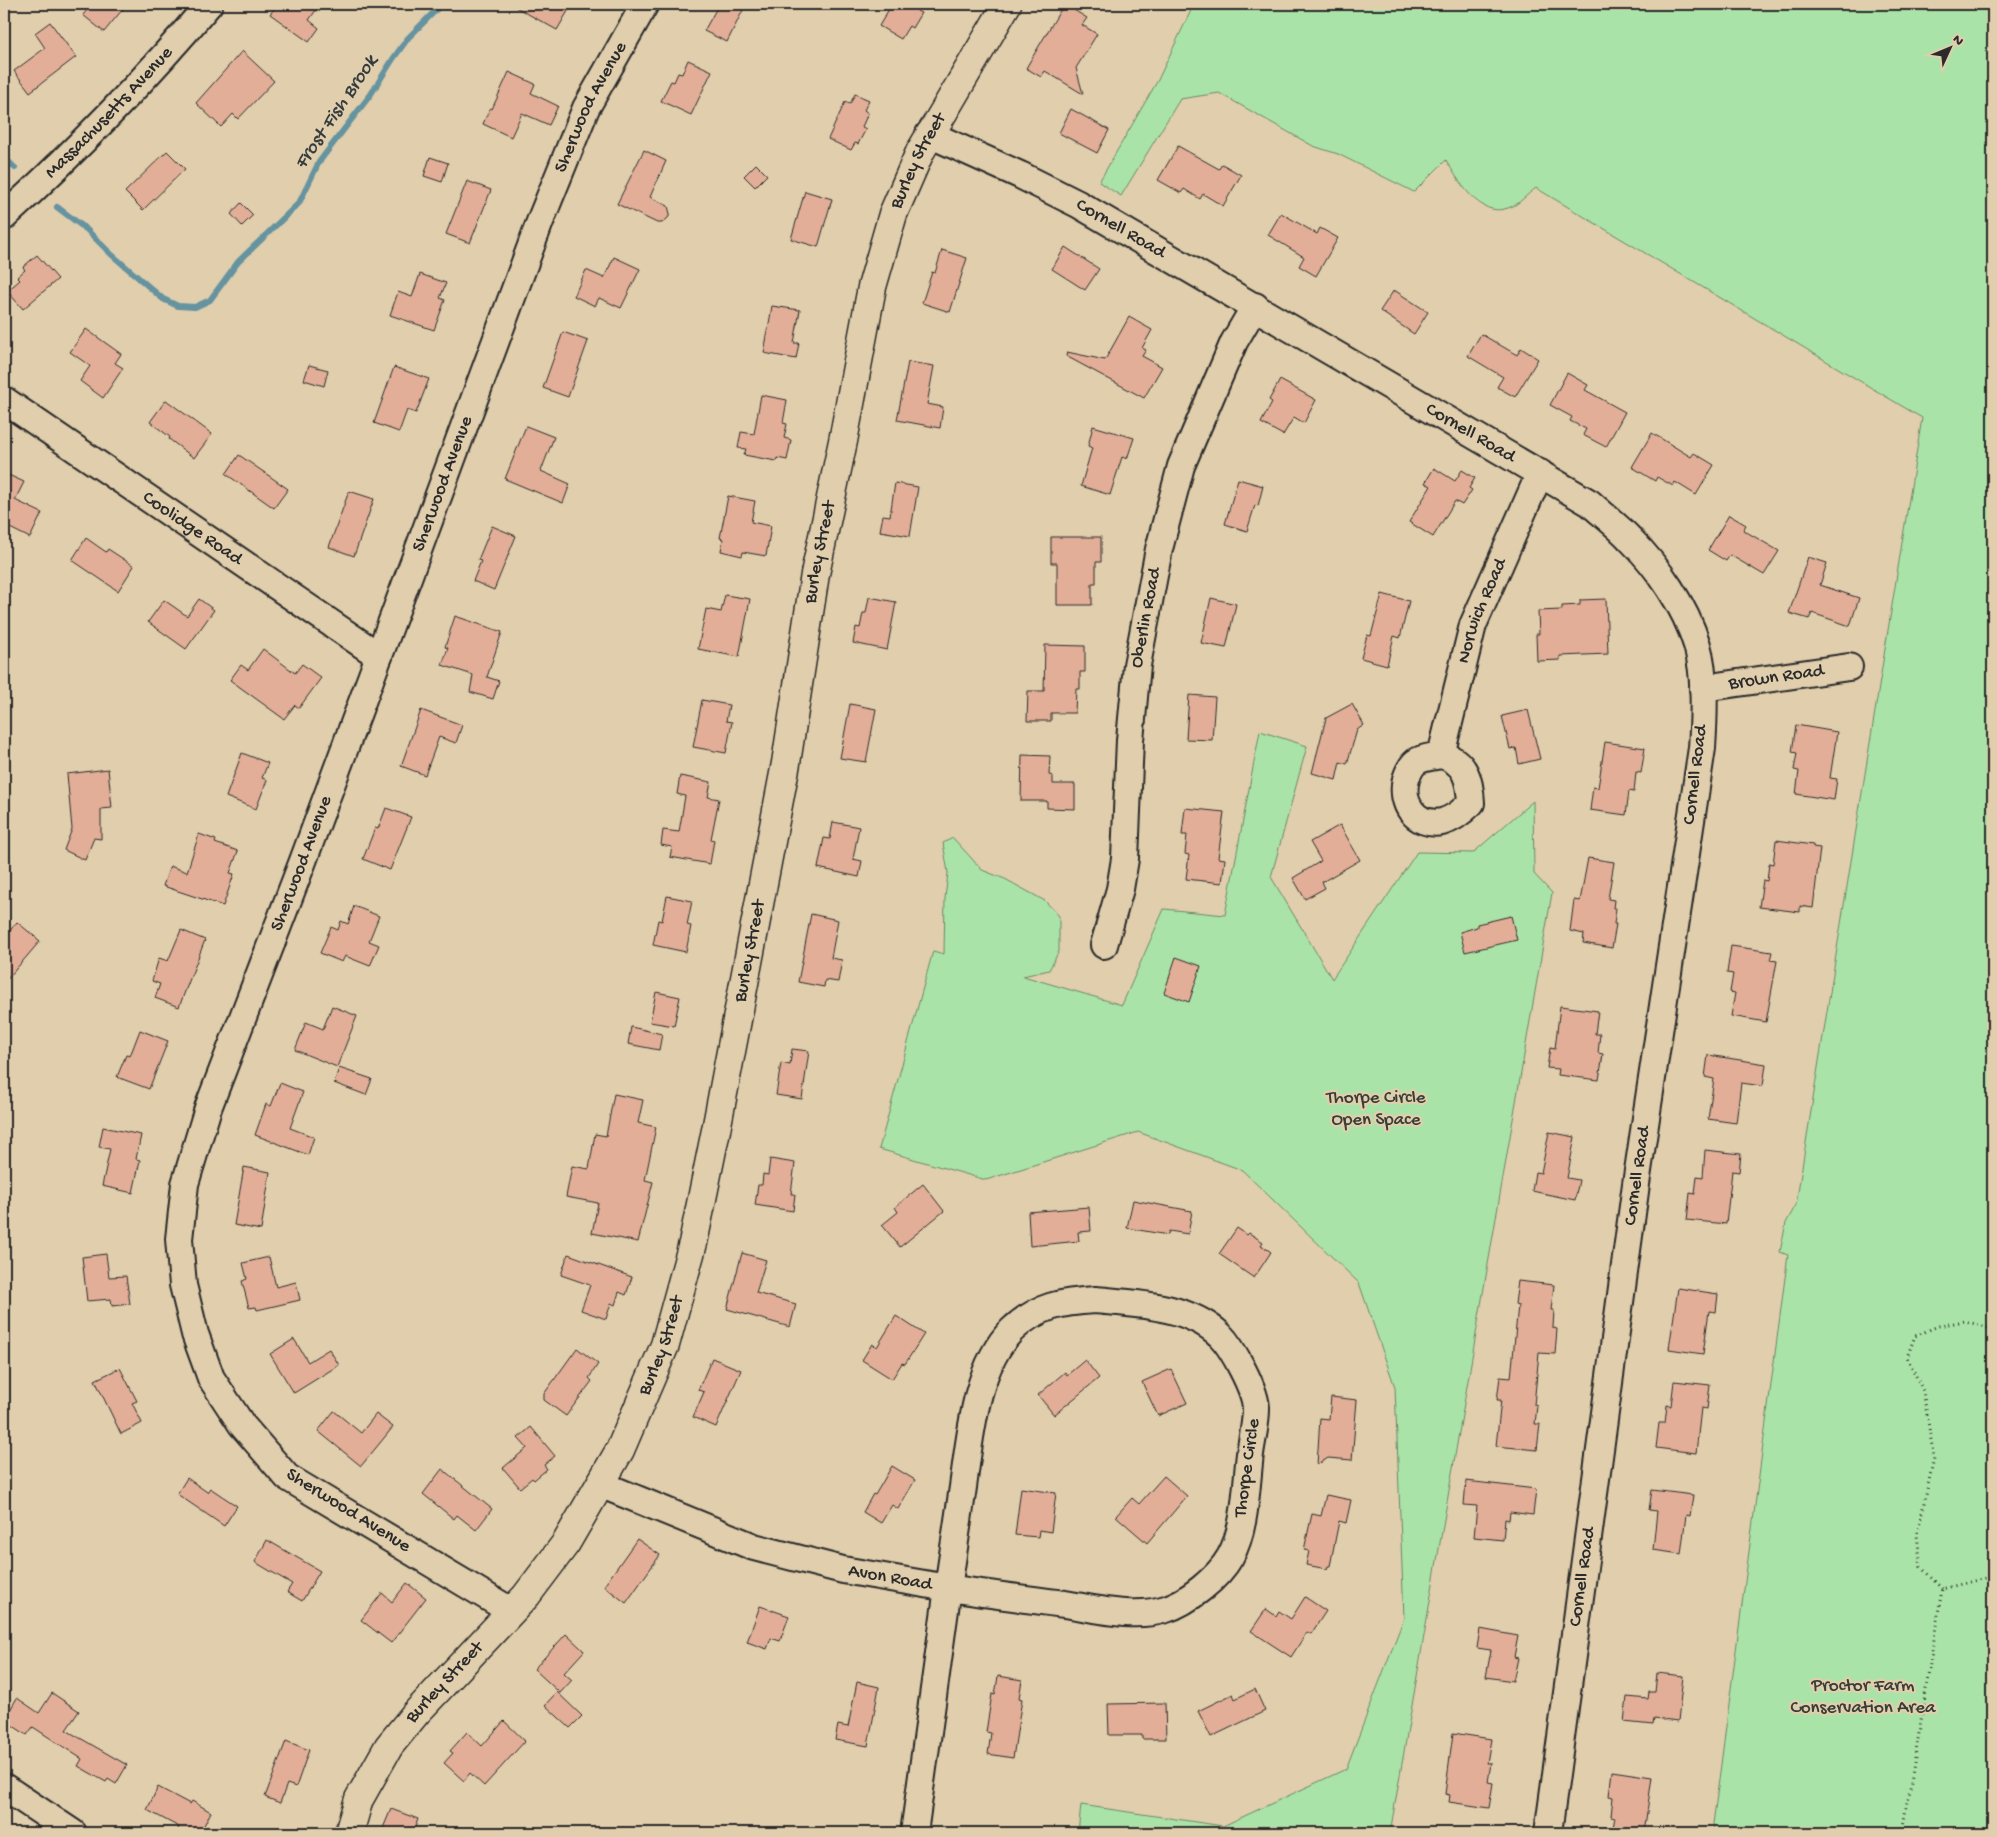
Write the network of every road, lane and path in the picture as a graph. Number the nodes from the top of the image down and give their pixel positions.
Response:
1 (209, 4) edge
2 (645, 4) edge
3 (1007, 4) edge
4 (929, 134) junction
5 (4, 217) edge
6 (1255, 306) junction
7 (4, 400) edge
8 (1540, 473) junction
9 (379, 656) junction
10 (1849, 667) dead end
11 (1703, 688) junction
12 (1441, 755) dead end
13 (1104, 945) dead end
14 (1993, 1329) edge
15 (600, 1484) junction
16 (1993, 1576) edge
17 (948, 1588) junction
18 (1942, 1589) junction
19 (511, 1611) junction
20 (4, 1787) edge
21 (74, 1833) edge
22 (350, 1833) edge
23 (914, 1833) edge
24 (1548, 1833) edge
25 (1903, 1833) edge

1 - 5 street, Massachusetts Avenue
2 - 9 street, Sherwood Avenue
3 - 4 main road, Burley Street
4 - 6 street, Cornell Road
4 - 15 main road, Burley Street
6 - 8 street, Cornell Road
6 - 13 street, Oberlin Road
7 - 9 street, Coolidge Road
8 - 11 street, Cornell Road
8 - 12 street, Norwich Road
9 - 19 street, Sherwood Avenue
10 - 11 street, Brown Road
11 - 24 street, Cornell Road
14 - 18 path
15 - 17 street, Avon Road
15 - 19 main road, Burley Street
16 - 18 path
17 - 17 street, Thorpe Circle
17 - 23 street, Avon Road
18 - 25 path
19 - 22 main road, Burley Street
20 - 21 street

